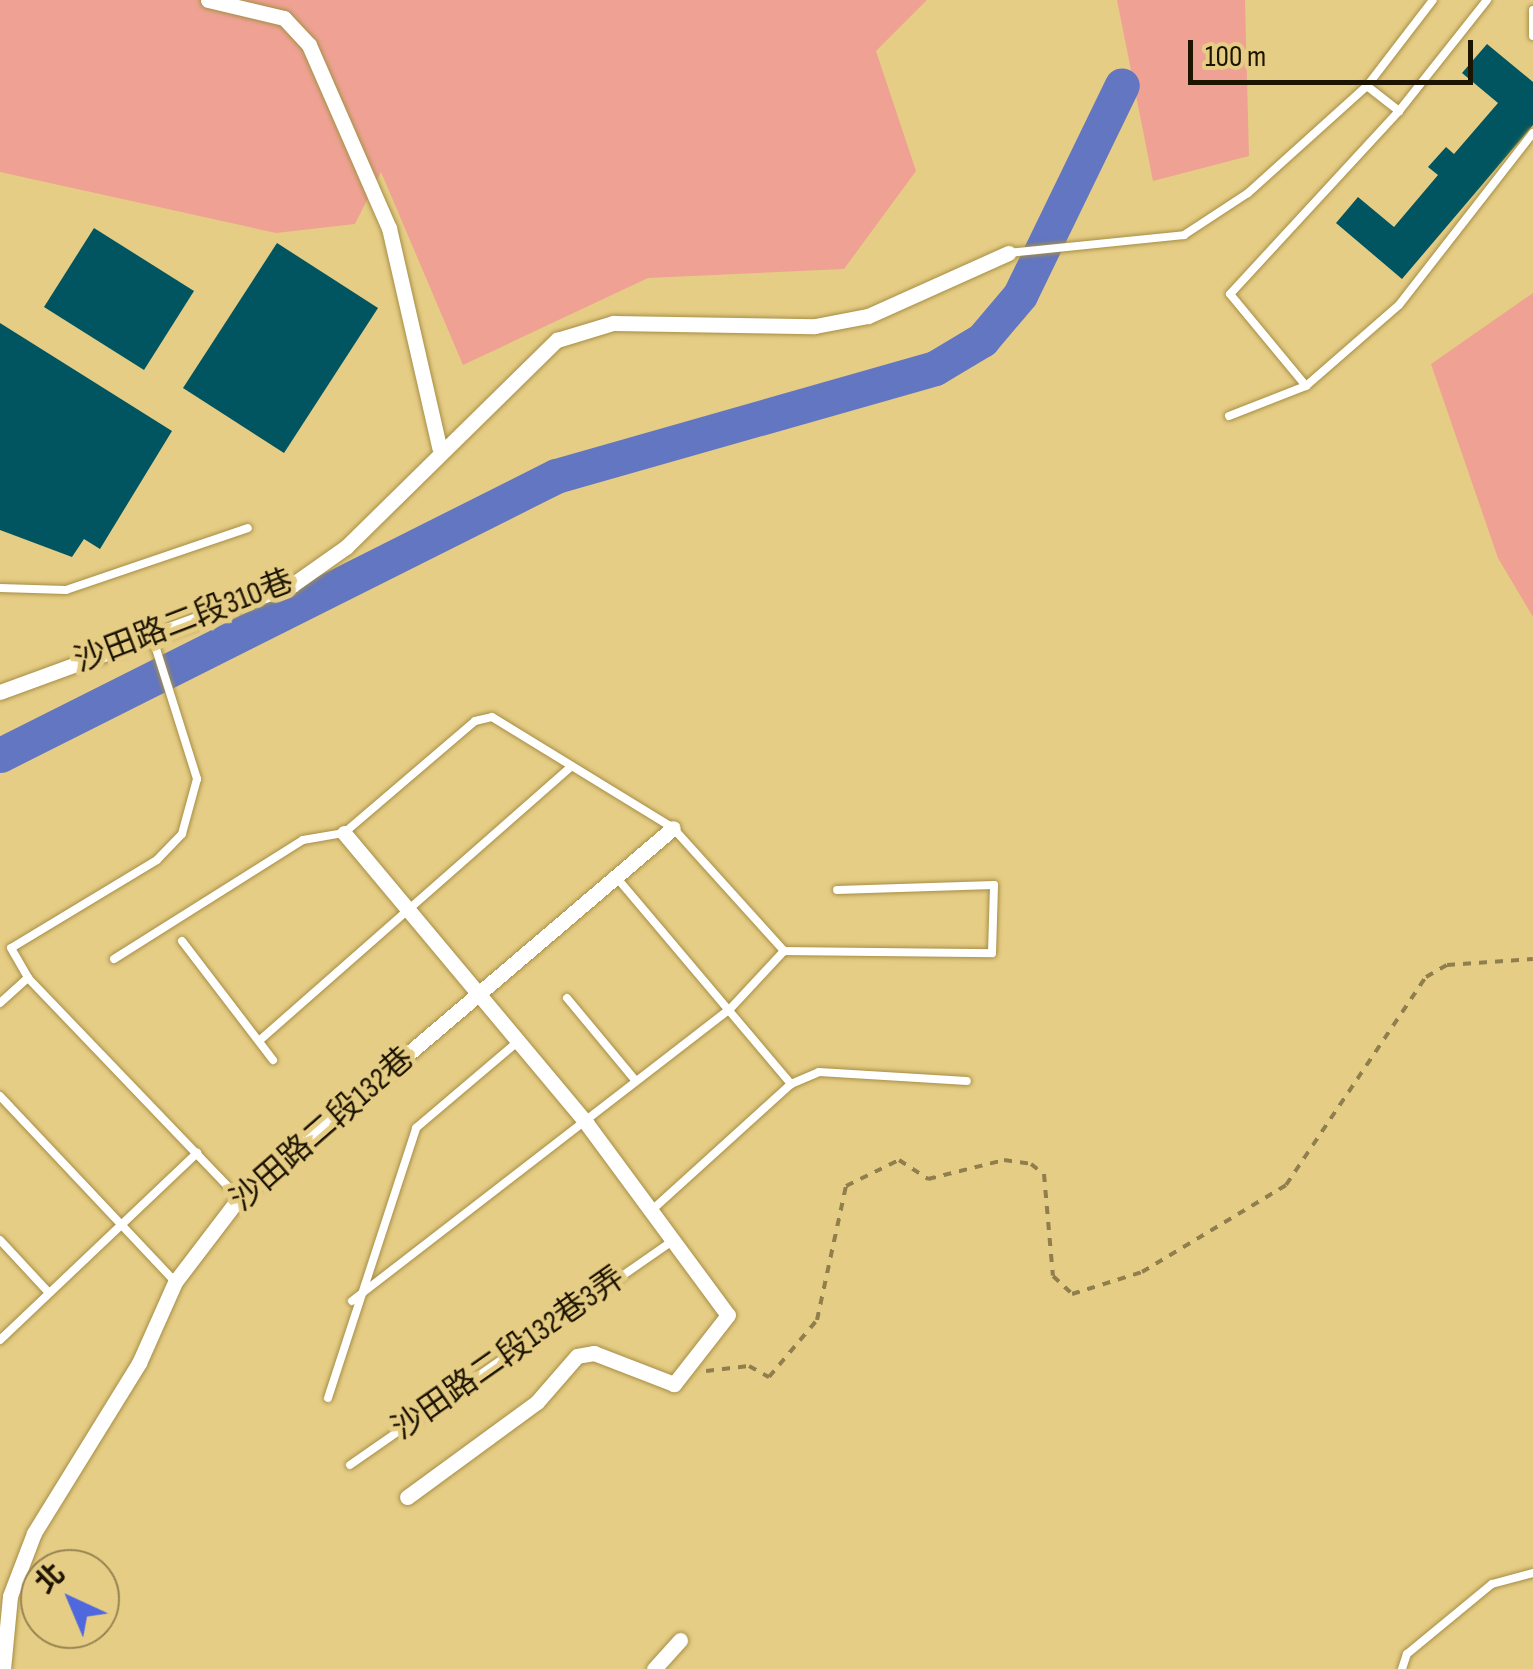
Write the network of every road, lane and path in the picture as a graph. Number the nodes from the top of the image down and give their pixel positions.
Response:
1 (208, 0) edge
2 (1433, 0) edge
3 (1487, 0) edge
4 (1533, 10) edge
5 (1533, 36) edge
6 (1367, 86) junction
7 (1400, 111) junction
8 (1533, 134) edge
9 (1008, 253) joint
10 (1306, 386) junction
11 (1229, 416) dead end
12 (440, 447) junction
13 (248, 528) dead end
14 (0, 588) edge
15 (152, 636) junction
16 (0, 692) edge
17 (572, 766) junction
18 (673, 828) junction
19 (344, 833) junction
20 (615, 876) junction
21 (837, 890) dead end
22 (407, 915) junction
23 (182, 941) dead end
24 (784, 951) junction
25 (114, 959) dead end
26 (1533, 959) edge
27 (28, 978) junction
28 (478, 996) junction
29 (567, 998) dead end
30 (0, 1003) edge
31 (729, 1010) junction
32 (260, 1040) junction
33 (516, 1044) junction
34 (273, 1060) dead end
35 (636, 1080) junction
36 (967, 1081) dead end
37 (792, 1084) junction
38 (0, 1096) edge
39 (588, 1124) junction
40 (196, 1153) junction
41 (239, 1198) junction
42 (649, 1213) junction
43 (120, 1224) junction
44 (0, 1240) edge
45 (669, 1243) junction
46 (175, 1282) junction
47 (48, 1294) junction
48 (352, 1301) junction
49 (0, 1340) edge
50 (674, 1384) junction
51 (328, 1398) dead end
52 (350, 1465) dead end
53 (406, 1497) dead end
54 (1533, 1574) edge
55 (680, 1640) dead end
56 (3, 1669) edge
57 (654, 1669) edge
58 (1402, 1669) edge

1 - 12 street
2 - 6 lane
3 - 7 lane
4 - 5 lane
6 - 7 lane
6 - 9 lane
7 - 10 lane
8 - 10 lane
9 - 12 street, 沙田路二段310巷
10 - 11 lane
12 - 15 street, 沙田路二段310巷
13 - 14 lane
15 - 16 street, 沙田路二段310巷
15 - 27 lane
17 - 18 lane
17 - 19 lane
17 - 22 lane
18 - 20 street, 沙田路二段132巷
18 - 24 lane
19 - 22 street
19 - 25 lane
20 - 28 street, 沙田路二段132巷
20 - 31 lane
21 - 24 lane
22 - 28 street
22 - 32 lane
23 - 32 lane
24 - 31 lane
26 - 50 path
27 - 30 lane
27 - 40 lane
28 - 33 street
28 - 41 street, 沙田路二段132巷
29 - 35 lane
31 - 35 lane
31 - 37 lane
32 - 34 lane
33 - 39 street
33 - 48 lane
35 - 39 lane
36 - 37 lane
37 - 42 lane
38 - 43 lane
39 - 42 street
39 - 48 lane
40 - 41 lane
40 - 43 lane
41 - 46 street, 沙田路二段132巷
42 - 45 street
43 - 46 lane
43 - 47 lane
44 - 47 lane
45 - 50 street
45 - 52 lane, 沙田路二段132巷3弄
46 - 56 street, 沙田路二段132巷
47 - 49 lane
48 - 51 lane
50 - 53 street
54 - 58 lane
55 - 57 street

